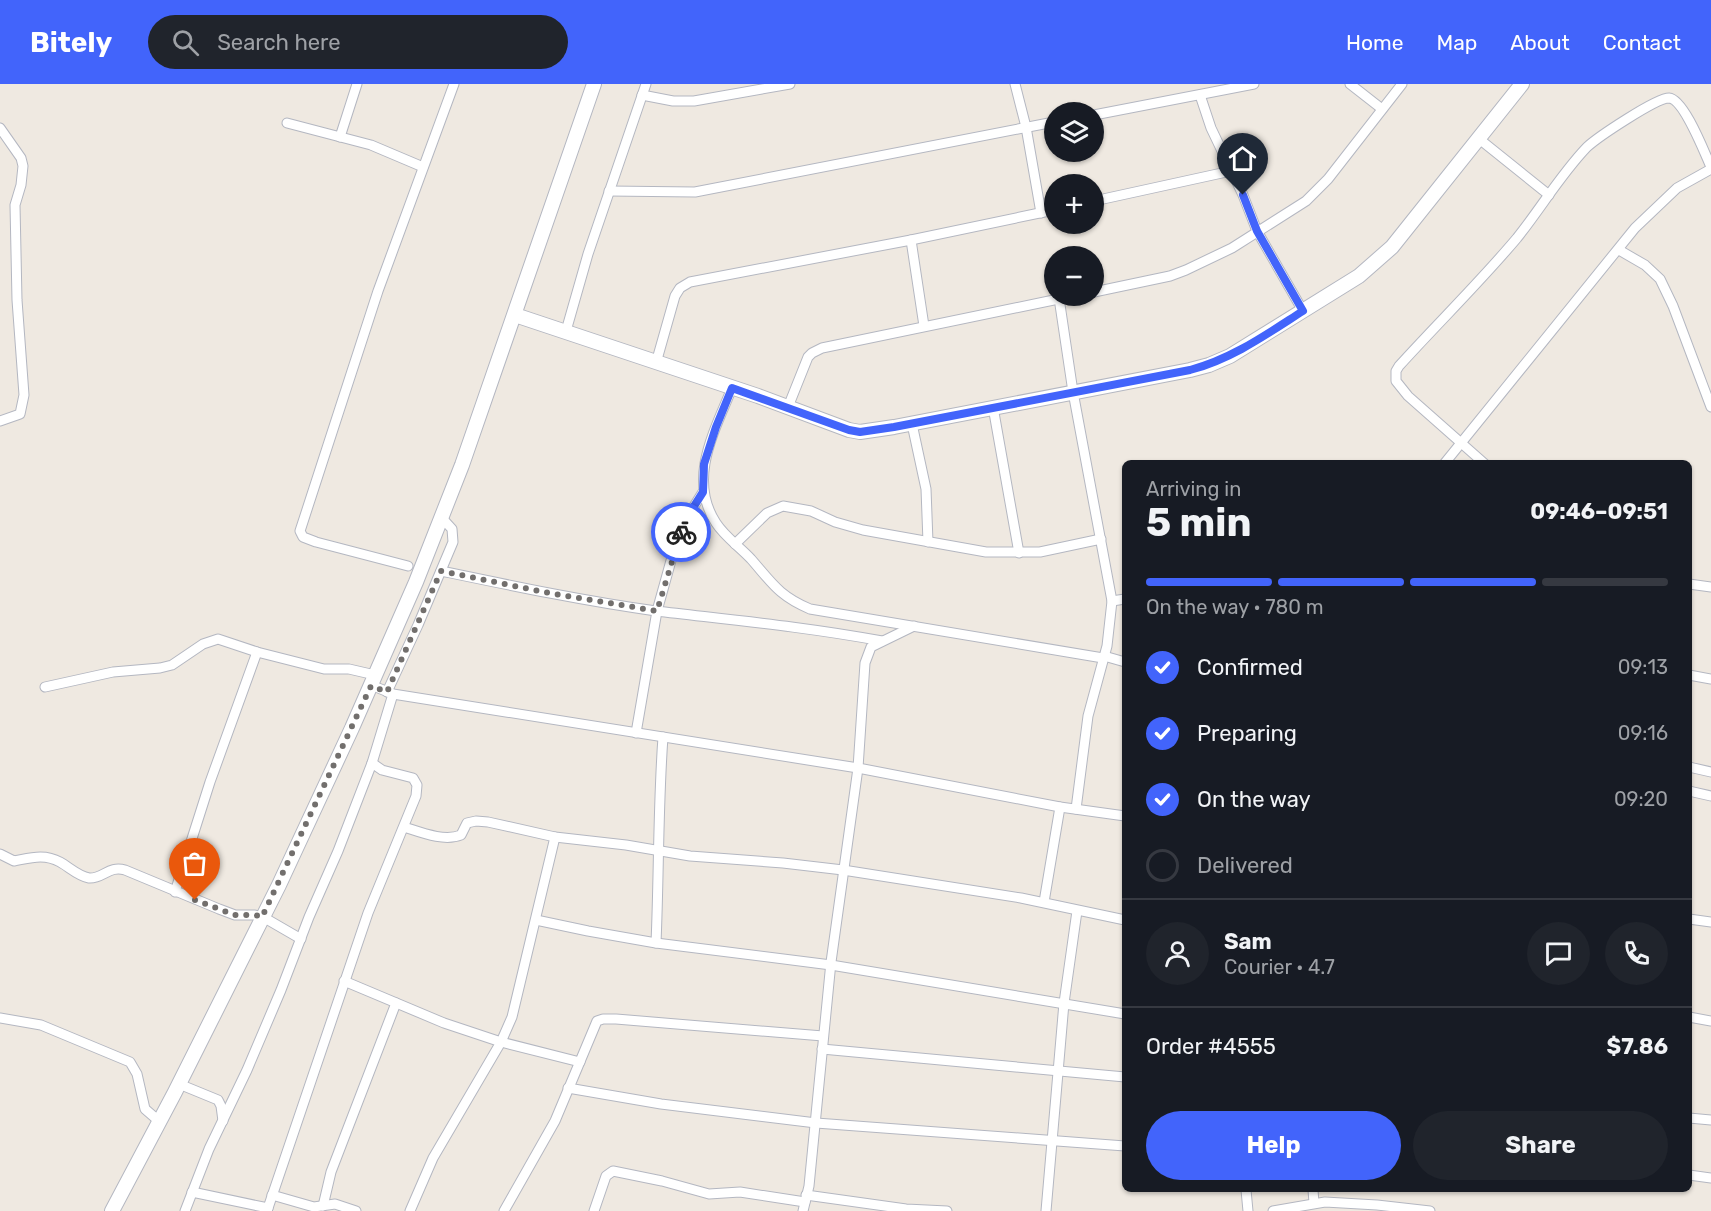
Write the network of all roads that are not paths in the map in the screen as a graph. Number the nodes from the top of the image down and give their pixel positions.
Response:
1 (357, 84) edge
2 (454, 84) edge
3 (594, 84) edge
4 (646, 84) edge
5 (790, 84) edge
6 (1015, 84) edge
7 (1254, 84) edge
8 (1350, 84) edge
9 (1402, 84) edge
10 (1522, 84) edge
11 (642, 95) junction
12 (1200, 95) junction
13 (1382, 109) junction
14 (1104, 113) edge
15 (287, 123) dead end
16 (1044, 124) edge
17 (1026, 127) junction
18 (0, 128) edge
19 (340, 137) junction
20 (1478, 138) junction
21 (423, 167) junction
22 (1711, 168) edge
23 (1231, 171) junction
24 (609, 191) junction
25 (1550, 195) junction
26 (1104, 199) edge
27 (1044, 212) edge
28 (1041, 213) junction
29 (1257, 231) junction
30 (911, 240) junction
31 (1619, 250) junction
32 (1104, 290) edge
33 (1044, 301) edge
34 (1060, 306) edge
35 (1303, 311) junction
36 (515, 315) junction
37 (924, 326) junction
38 (566, 331) junction
39 (656, 363) junction
40 (732, 388) junction
41 (1073, 392) junction
42 (788, 406) junction
43 (993, 407) junction
44 (1711, 407) edge
45 (0, 421) edge
46 (912, 424) junction
47 (1462, 441) junction
48 (1447, 460) edge
49 (1481, 460) edge
50 (703, 492) junction
51 (441, 518) junction
52 (1101, 539) junction
53 (928, 542) junction
54 (735, 544) junction
55 (1019, 553) junction
56 (408, 566) dead end
57 (441, 571) junction
58 (1692, 584) edge
59 (1711, 587) edge
60 (1122, 599) edge
61 (1112, 601) junction
62 (657, 611) junction
63 (914, 626) junction
64 (882, 641) junction
65 (257, 652) junction
66 (1104, 657) junction
67 (1122, 661) edge
68 (1692, 676) edge
69 (1711, 679) edge
70 (373, 680) junction
71 (45, 687) dead end
72 (390, 693) junction
73 (636, 733) junction
74 (663, 737) junction
75 (372, 763) junction
76 (858, 768) junction
77 (1692, 768) edge
78 (1711, 772) edge
79 (1692, 792) edge
80 (1711, 796) edge
81 (1060, 807) junction
82 (1076, 809) junction
83 (1122, 816) edge
84 (404, 826) junction
85 (555, 837) junction
86 (658, 850) junction
87 (0, 854) edge
88 (843, 870) junction
89 (175, 892) junction
90 (1044, 902) junction
91 (1077, 911) junction
92 (262, 917) junction
93 (1122, 919) edge
94 (1692, 919) edge
95 (536, 920) junction
96 (1711, 922) edge
97 (301, 939) junction
98 (656, 943) junction
99 (831, 965) junction
100 (344, 981) junction
101 (1064, 1003) junction
102 (396, 1004) junction
103 (1122, 1013) edge
104 (0, 1018) edge
105 (1692, 1018) edge
106 (1711, 1021) edge
107 (823, 1035) junction
108 (501, 1042) junction
109 (822, 1048) junction
110 (580, 1062) junction
111 (1057, 1071) junction
112 (1122, 1077) edge
113 (179, 1084) junction
114 (568, 1088) junction
115 (1692, 1118) edge
116 (1711, 1120) edge
117 (223, 1121) junction
118 (160, 1122) junction
119 (816, 1124) junction
120 (1051, 1140) junction
121 (1122, 1146) edge
122 (1692, 1175) edge
123 (1711, 1178) edge
124 (192, 1192) junction
125 (1246, 1192) edge
126 (1313, 1192) edge
127 (272, 1195) junction
128 (805, 1203) edge
129 (1314, 1203) junction
130 (323, 1206) junction
131 (267, 1210) edge
132 (112, 1211) edge
133 (185, 1211) edge
134 (356, 1211) edge
135 (410, 1211) edge
136 (504, 1211) edge
137 (594, 1211) edge
138 (947, 1211) edge
139 (1046, 1211) edge
140 (1248, 1211) edge
141 (1274, 1211) edge
142 (1430, 1211) edge

1 - 19 street
2 - 21 street
3 - 36 street
4 - 11 street
5 - 11 street
6 - 17 street
7 - 12 street
8 - 13 street
9 - 13 street
10 - 20 street
11 - 24 street
12 - 14 street
12 - 23 street
13 - 29 street
15 - 19 street
16 - 17 street
17 - 24 street
17 - 28 street
18 - 45 street
19 - 21 street
20 - 25 street
20 - 35 street
21 - 56 street
22 - 25 street
22 - 31 street
23 - 26 street
23 - 29 street
24 - 38 street
25 - 47 street
27 - 28 street
28 - 30 street
29 - 32 street
29 - 35 street
30 - 37 street
30 - 39 street
31 - 44 street
31 - 47 street
33 - 37 street
34 - 41 street
35 - 41 street
36 - 38 street
36 - 51 street
37 - 42 street
38 - 39 street
39 - 40 street
40 - 42 street
40 - 50 street
41 - 43 street
41 - 52 street
42 - 46 street
43 - 46 street
43 - 55 street
46 - 53 street
47 - 48 street
47 - 49 street
50 - 54 street
50 - 62 street
51 - 57 street
51 - 70 street
52 - 55 street
52 - 61 street
53 - 54 street
53 - 55 street
54 - 63 street
57 - 62 street
57 - 72 street
58 - 59 street
60 - 61 street
61 - 66 street
62 - 64 street
62 - 73 street
63 - 64 street
63 - 66 street
64 - 76 street
65 - 70 street
65 - 71 street
65 - 89 street
66 - 67 street
66 - 82 street
68 - 69 street
70 - 72 street
70 - 92 street
72 - 73 street
72 - 75 street
73 - 74 street
74 - 76 street
74 - 86 street
75 - 84 street
75 - 97 street
76 - 81 street
76 - 88 street
77 - 78 street
79 - 80 street
81 - 82 street
81 - 90 street
82 - 83 street
84 - 85 street
84 - 100 street
85 - 86 street
85 - 95 street
86 - 88 street
86 - 98 street
87 - 89 street
88 - 90 street
88 - 99 street
89 - 92 street
90 - 91 street
91 - 93 street
91 - 101 street
92 - 97 street
92 - 113 street
94 - 96 street
95 - 98 street
95 - 108 street
97 - 117 street
98 - 99 street
99 - 101 street
99 - 107 street
100 - 102 street
100 - 127 street
101 - 103 street
101 - 111 street
102 - 108 street
102 - 130 street
104 - 118 street
105 - 106 street
107 - 109 street
107 - 110 street
108 - 110 street
108 - 135 street
109 - 111 street
109 - 119 street
110 - 114 street
111 - 112 street
111 - 120 street
113 - 117 street
113 - 118 street
114 - 119 street
114 - 136 street
115 - 116 street
117 - 124 street
118 - 132 street
119 - 120 street
119 - 128 street
120 - 121 street
120 - 139 street
122 - 123 street
124 - 131 street
124 - 133 street
125 - 140 street
126 - 129 street
127 - 130 street
127 - 131 street
128 - 137 street
128 - 138 street
129 - 141 street
129 - 142 street
130 - 134 street

